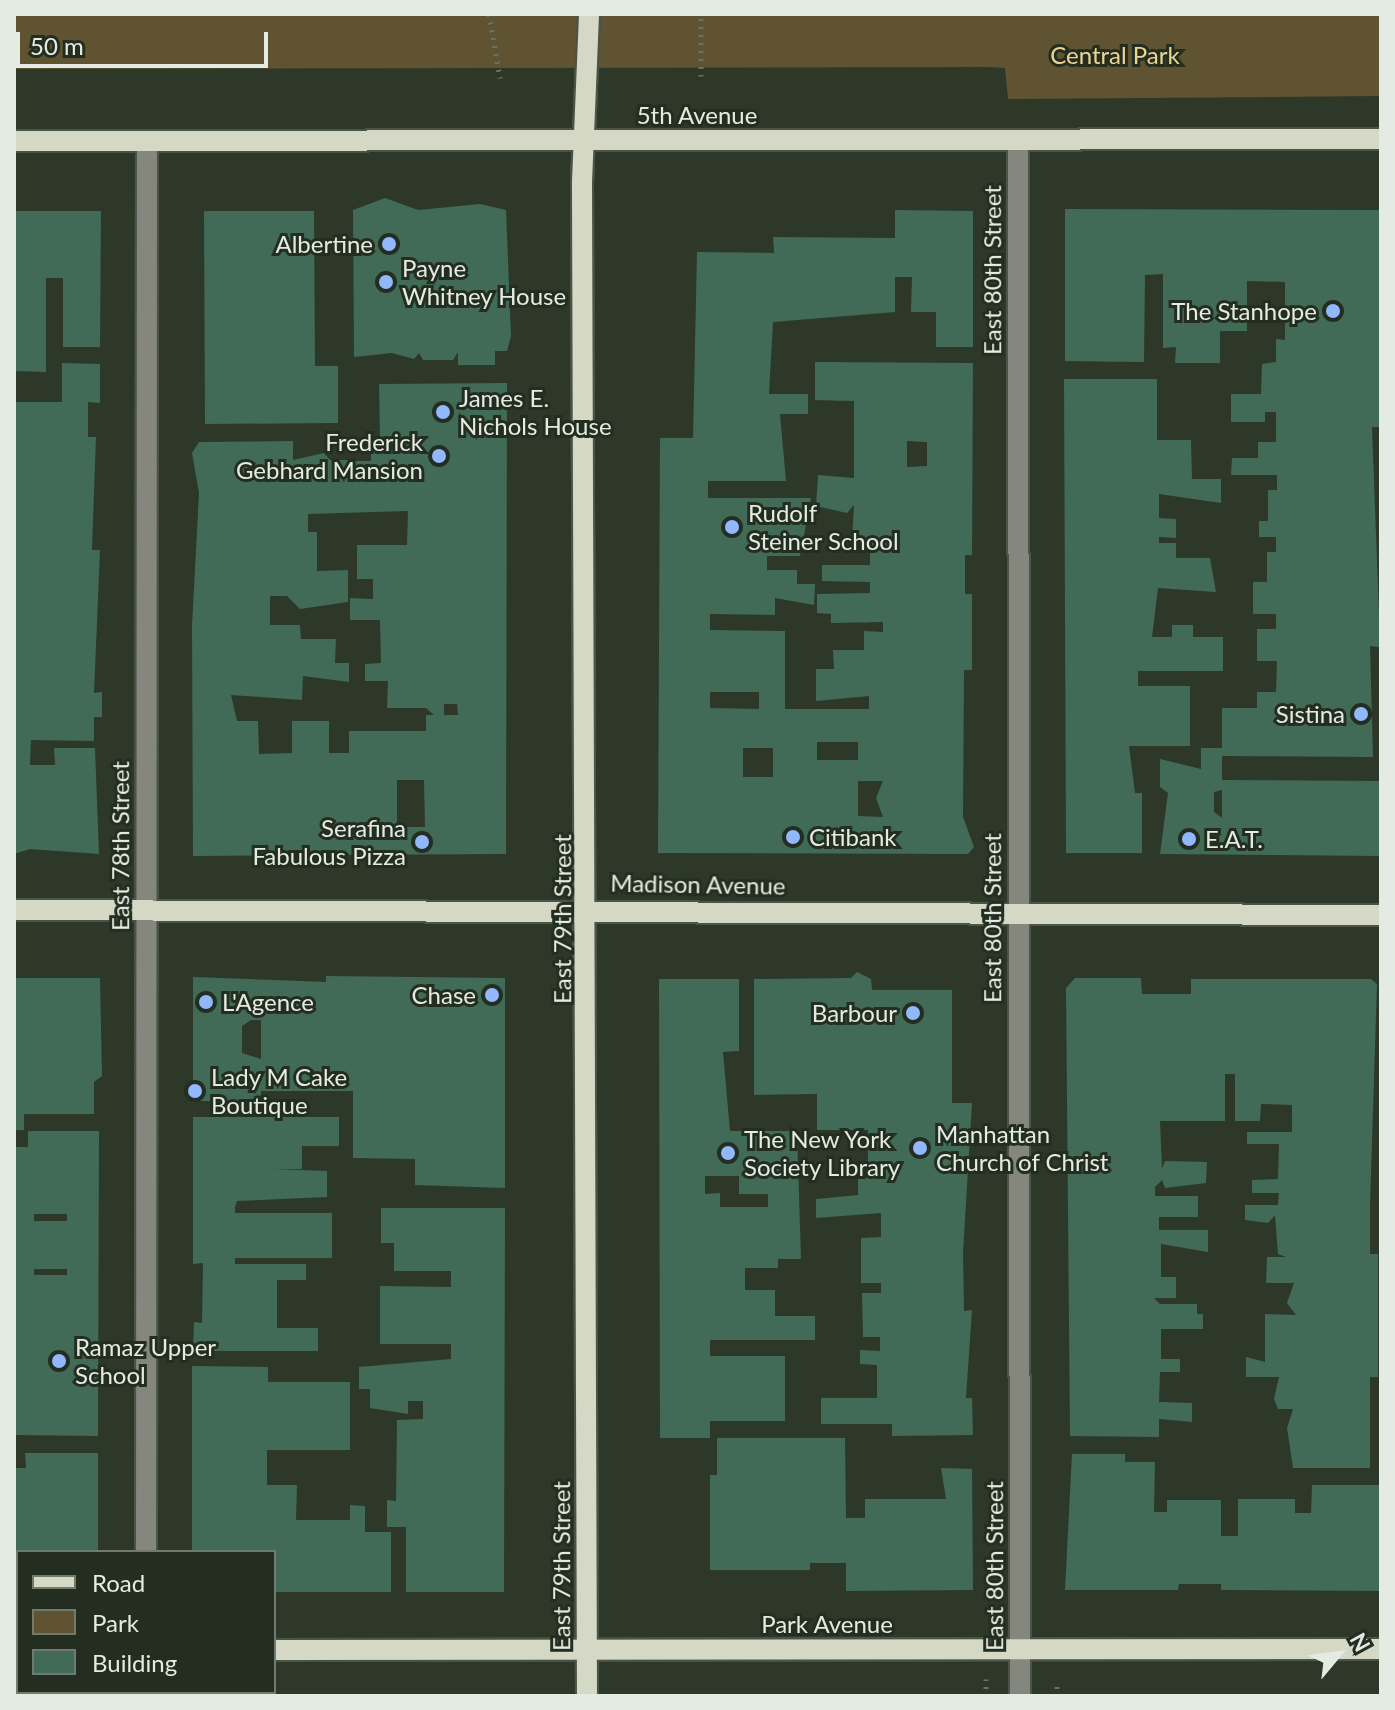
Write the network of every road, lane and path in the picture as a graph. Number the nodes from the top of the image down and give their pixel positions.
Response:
1 (489, 14) edge
2 (589, 14) edge
3 (701, 14) edge
4 (701, 76) dead end
5 (500, 78) dead end
6 (1381, 139) edge
7 (14, 141) edge
8 (147, 141) junction
9 (582, 141) junction
10 (1018, 141) junction
11 (587, 908) junction
12 (14, 910) edge
13 (147, 910) junction
14 (1018, 915) junction
15 (1381, 915) edge
16 (146, 1550) edge
17 (1020, 1649) junction
18 (1381, 1649) edge
19 (276, 1650) edge
20 (587, 1651) junction
21 (986, 1679) dead end
22 (1057, 1681) dead end
23 (587, 1696) edge
24 (986, 1696) edge
25 (1020, 1696) edge
26 (1057, 1696) edge

1 - 5 path
2 - 9 main road, East 79th Street
3 - 4 path
6 - 10 main road, 5th Avenue
7 - 8 main road, 5th Avenue
8 - 9 main road, 5th Avenue
8 - 13 street, East 78th Street
9 - 10 main road, 5th Avenue
9 - 11 main road, East 79th Street
10 - 14 street, East 80th Street
11 - 13 main road, Madison Avenue
11 - 14 main road, Madison Avenue
11 - 20 main road, East 79th Street
12 - 13 main road, Madison Avenue
13 - 16 street, East 78th Street
14 - 15 main road, Madison Avenue
14 - 17 street, East 80th Street
17 - 18 main road, Park Avenue
17 - 20 main road, Park Avenue
17 - 25 street, East 80th Street
19 - 20 main road, Park Avenue
20 - 23 main road, East 79th Street
21 - 24 path
22 - 26 path

